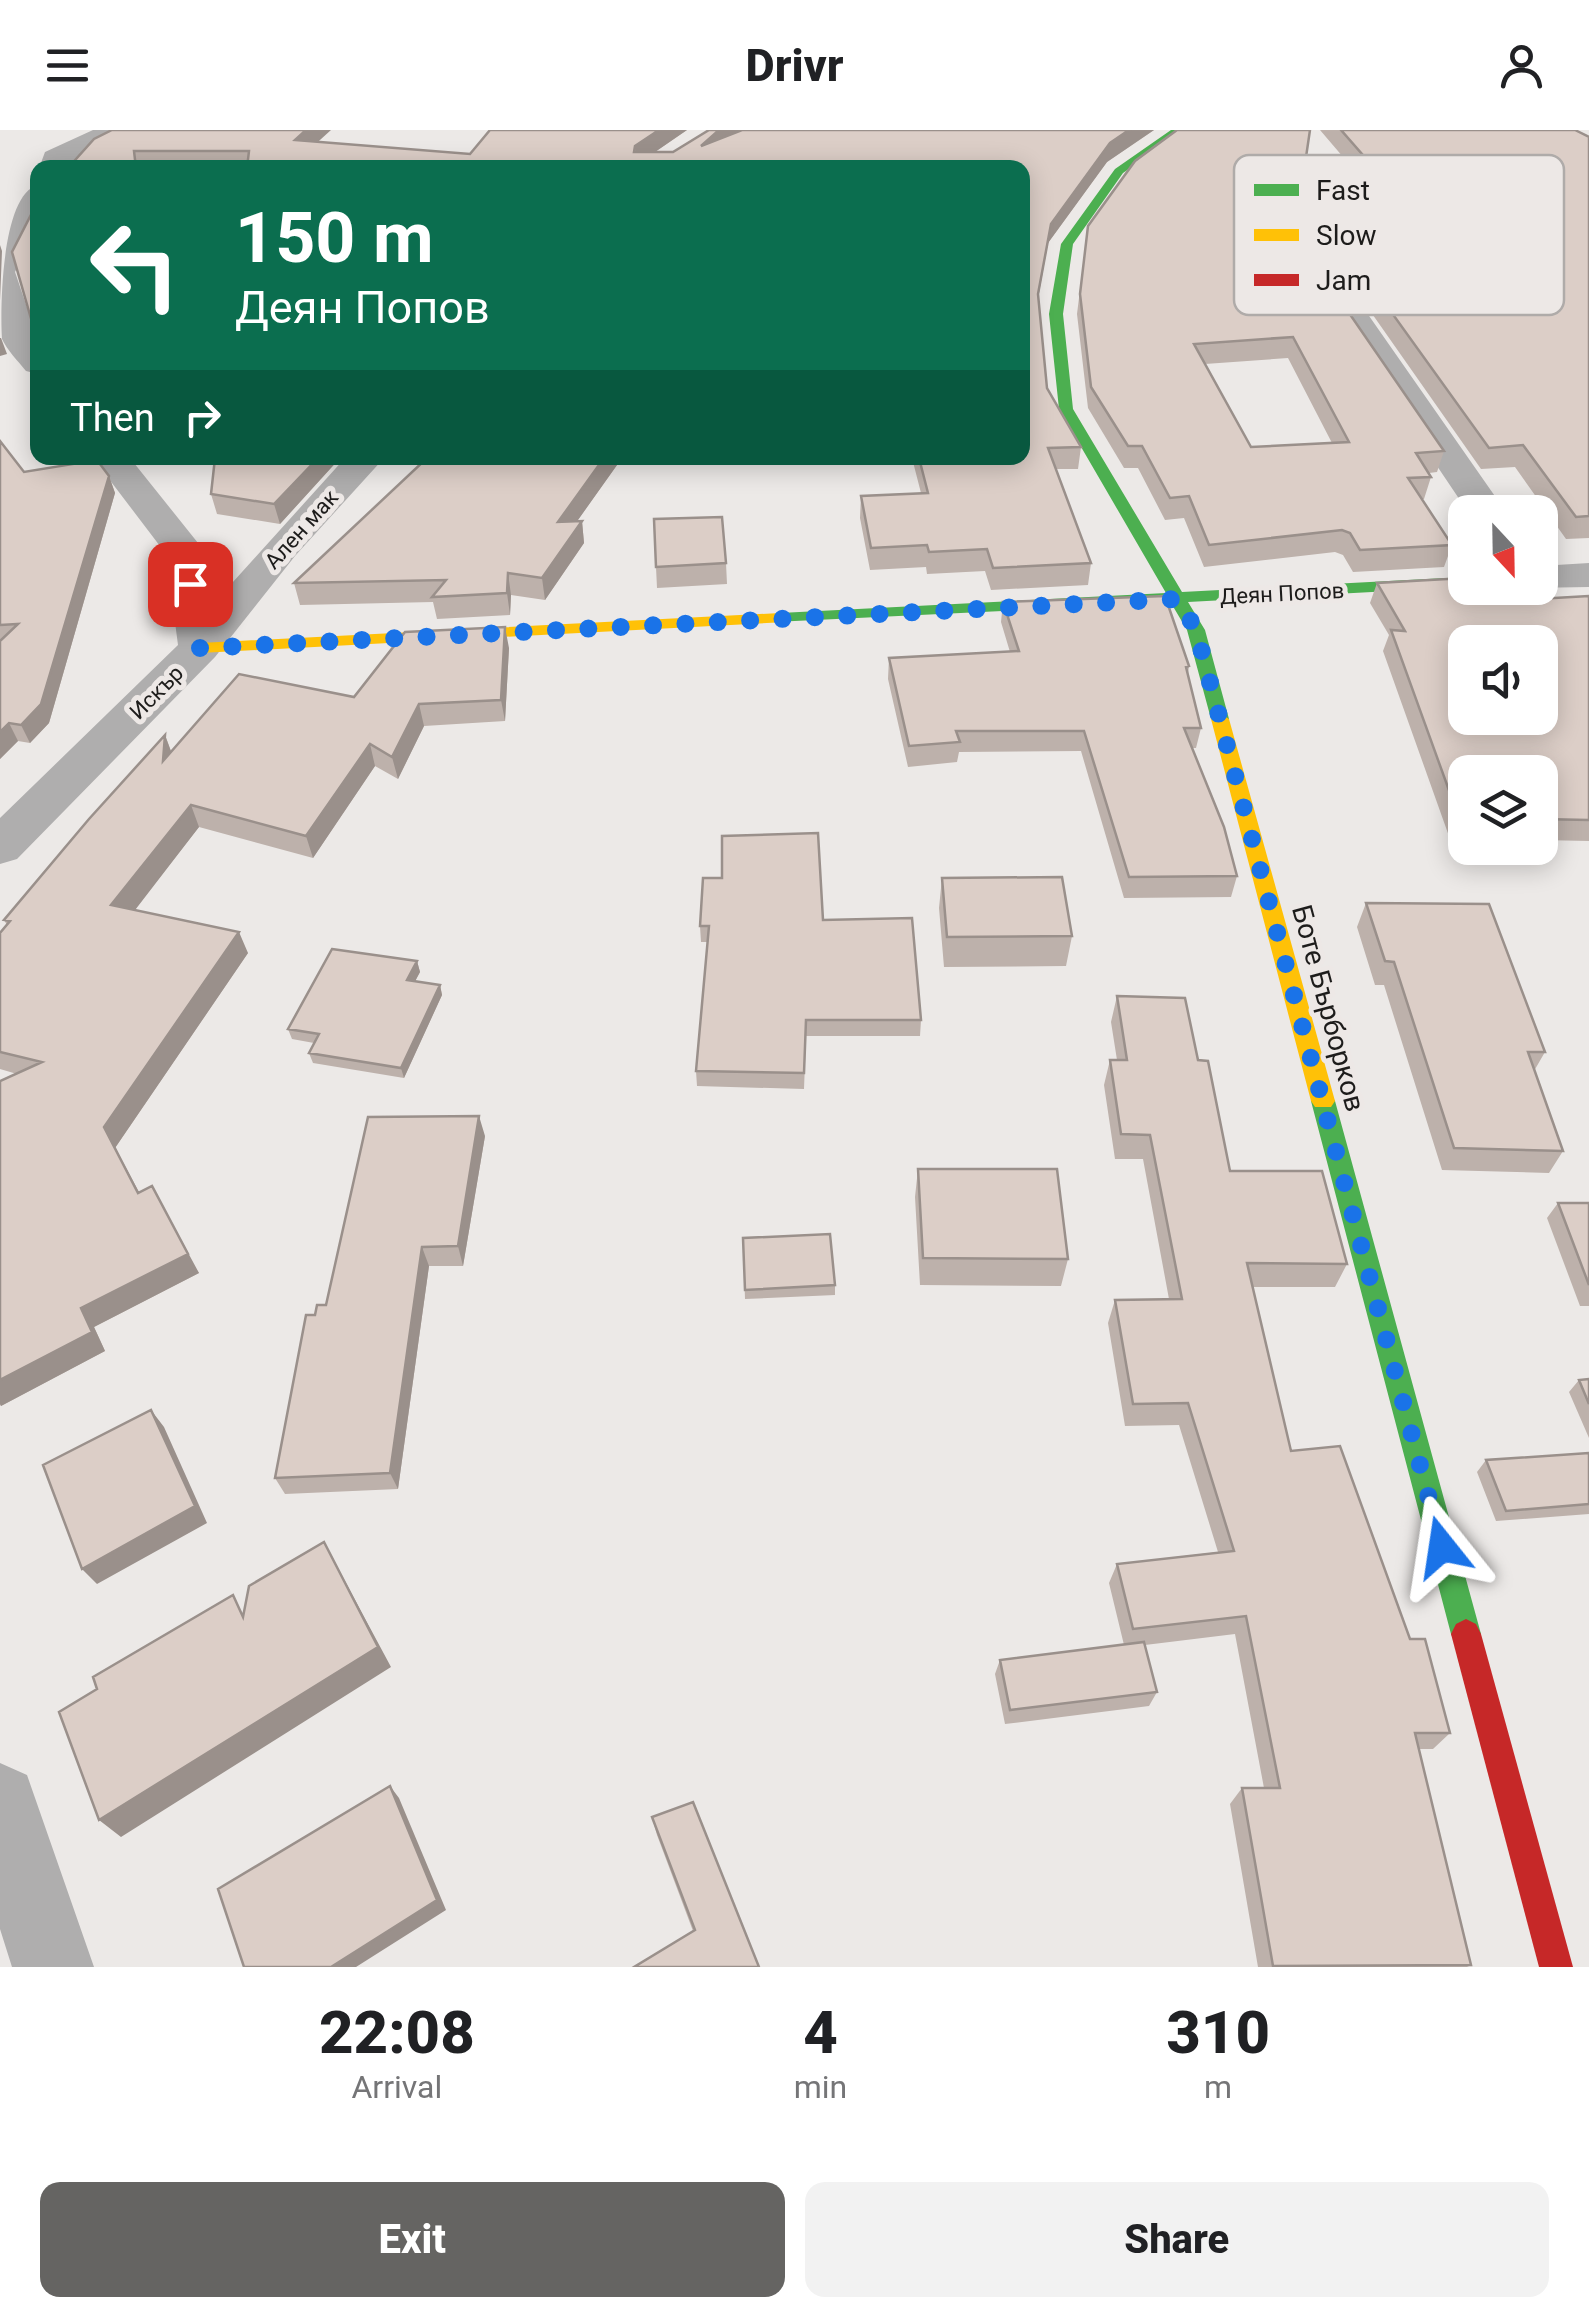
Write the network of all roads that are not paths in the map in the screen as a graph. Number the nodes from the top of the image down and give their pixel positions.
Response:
1 (116, 130) edge
2 (1179, 130) edge
3 (59, 160) edge
4 (26, 185) edge
5 (0, 273) edge
6 (1352, 315) edge
7 (30, 354) edge
8 (117, 465) edge
9 (358, 465) edge
10 (1475, 495) edge
11 (1589, 575) edge
12 (1558, 577) edge
13 (1448, 583) edge
14 (1178, 599) junction
15 (200, 648) junction
16 (0, 847) edge
17 (0, 1802) edge
18 (53, 1967) edge
19 (1556, 1967) edge

1 - 3 street
2 - 14 street, Боте Бърборков
4 - 5 street
5 - 7 street
6 - 10 street
8 - 15 street, Искър
9 - 15 street, Ален мак
11 - 12 street
13 - 14 street, Деян Попов
14 - 15 street, Деян Попов
14 - 19 street, Боте Бърборков
15 - 16 street, Искър
17 - 18 street

